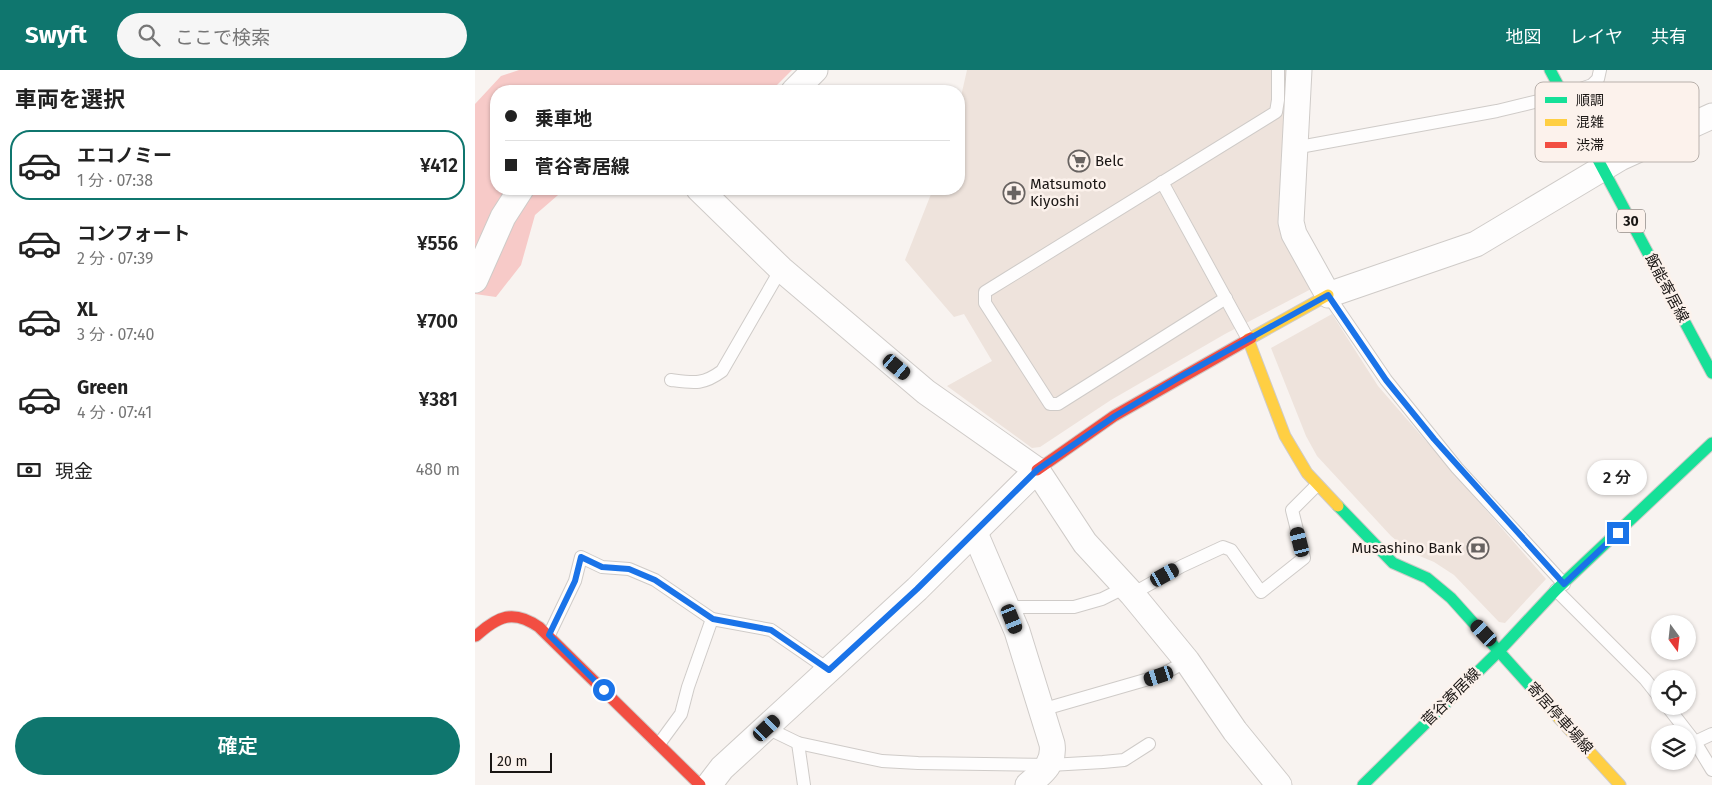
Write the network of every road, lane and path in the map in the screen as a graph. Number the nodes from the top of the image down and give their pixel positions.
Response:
1 (815, 70) edge
2 (1278, 70) edge
3 (1299, 70) edge
4 (1550, 70) edge
5 (1600, 70) edge
6 (1556, 82) edge
7 (1595, 82) edge
8 (800, 85) edge
9 (1535, 102) edge
10 (1712, 116) edge
11 (1699, 122) edge
12 (1294, 148) junction
13 (1600, 162) edge
14 (1616, 162) edge
15 (1603, 168) junction
16 (1162, 182) junction
17 (517, 195) edge
18 (705, 195) edge
19 (781, 269) junction
20 (475, 280) edge
21 (1328, 295) junction
22 (1226, 298) junction
23 (1248, 339) junction
24 (1712, 373) edge
25 (671, 380) dead end
26 (1712, 444) edge
27 (1037, 470) junction
28 (1317, 485) junction
29 (975, 533) junction
30 (1560, 587) junction
31 (1129, 590) junction
32 (1007, 607) junction
33 (713, 619) junction
34 (549, 635) junction
35 (475, 636) edge
36 (1500, 650) junction
37 (1187, 661) junction
38 (829, 670) junction
39 (1651, 687) edge
40 (1041, 710) junction
41 (1674, 715) edge
42 (1682, 725) edge
43 (767, 728) junction
44 (1712, 734) edge
45 (1696, 742) edge
46 (798, 743) junction
47 (659, 744) junction
48 (1149, 744) dead end
49 (1696, 744) edge
50 (1712, 770) edge
51 (1041, 777) edge
52 (1365, 784) edge
53 (699, 785) edge
54 (709, 785) edge
55 (804, 785) edge
56 (1279, 785) edge
57 (1620, 785) edge

1 - 8 street
2 - 16 lane
3 - 12 street
4 - 6 street, 飯能寄居線 / 30
5 - 7 lane
9 - 12 lane
10 - 11 street
12 - 21 street
13 - 15 street, 飯能寄居線 / 30
14 - 15 street
15 - 21 street
15 - 24 street, 飯能寄居線 / 30
16 - 22 lane
16 - 22 lane
17 - 20 street
18 - 19 street
19 - 25 lane
19 - 27 street
21 - 23 street
21 - 30 lane
22 - 23 lane
23 - 27 street
23 - 28 street, 寄居停車場線
26 - 30 street, 菅谷寄居線
27 - 29 street
27 - 31 street
28 - 31 lane
28 - 36 street, 寄居停車場線
29 - 32 street
29 - 38 street
30 - 36 street, 菅谷寄居線
30 - 39 lane
31 - 32 lane
31 - 37 street
32 - 40 street
33 - 34 lane
33 - 38 lane
33 - 47 lane
34 - 35 street
34 - 47 street
36 - 52 street, 菅谷寄居線
36 - 57 street, 寄居停車場線
37 - 40 lane
37 - 56 street
38 - 43 street
40 - 51 street
41 - 42 lane
43 - 46 lane
43 - 54 street
44 - 45 lane
46 - 51 lane
46 - 55 lane
47 - 53 street
48 - 51 lane
49 - 50 lane

